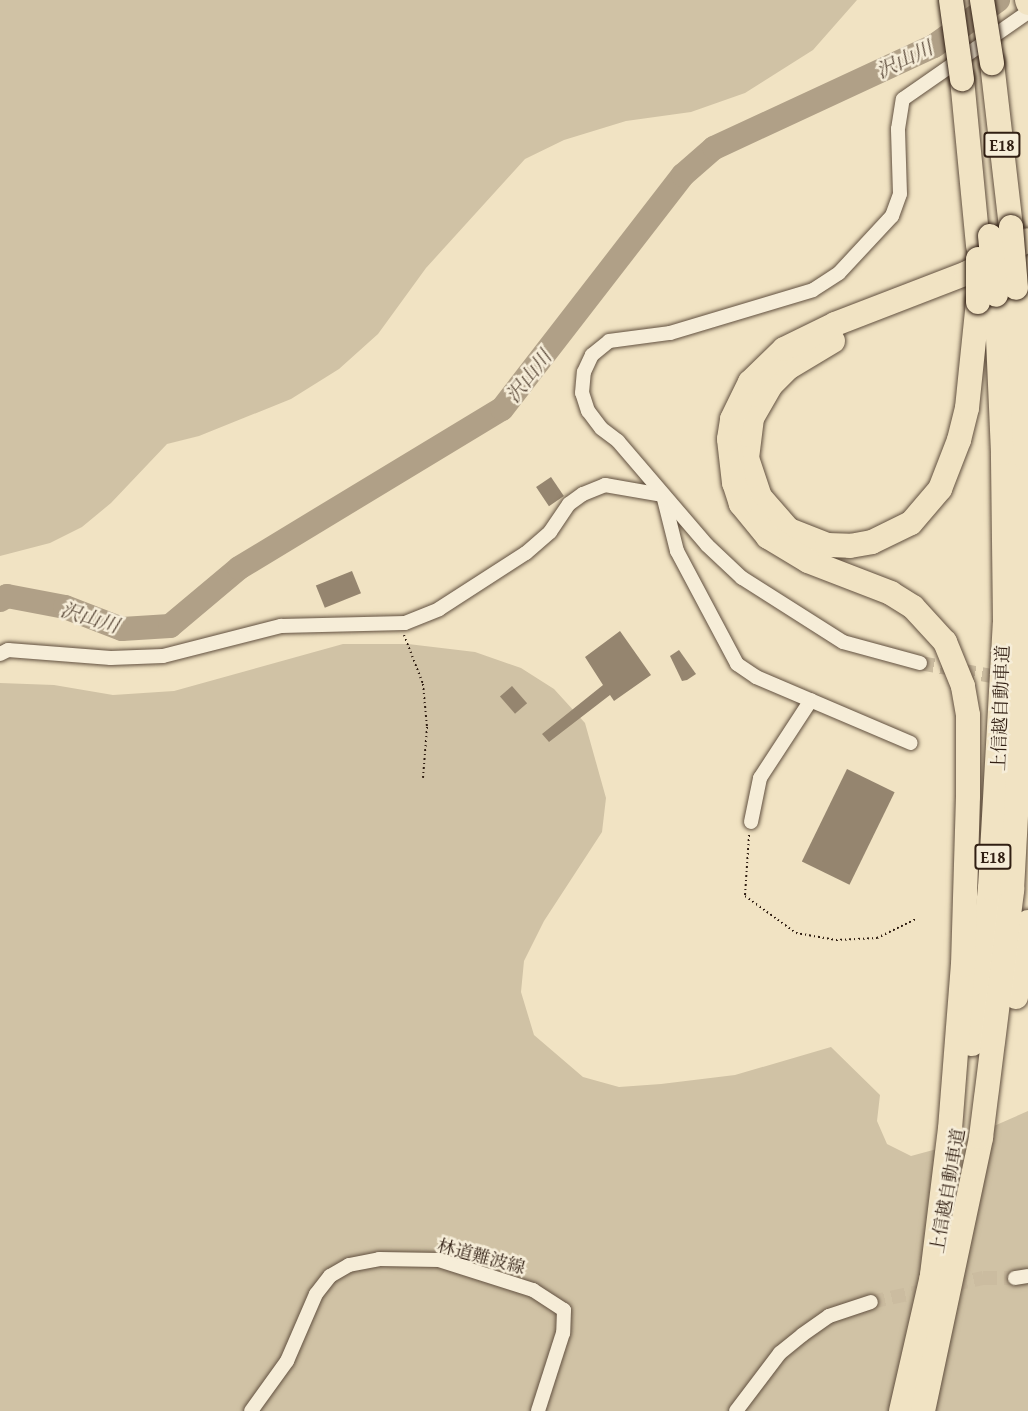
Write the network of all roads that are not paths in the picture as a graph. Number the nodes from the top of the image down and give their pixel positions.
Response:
1 (951, 0) edge
2 (960, 0) edge
3 (982, 0) edge
4 (1028, 12) edge
5 (975, 72) junction
6 (1002, 237) edge
7 (1028, 259) edge
8 (997, 295) junction
9 (663, 495) junction
10 (0, 654) edge
11 (920, 663) tunnel mouth
12 (811, 700) junction
13 (910, 743) dead end
14 (751, 822) road end
15 (1028, 922) edge
16 (931, 1283) junction
17 (871, 1302) tunnel mouth
18 (948, 1308) junction
19 (251, 1411) edge
20 (538, 1411) edge
21 (736, 1411) edge
22 (901, 1411) edge
23 (924, 1411) edge

1 - 5 highway, bridge
2 - 5 highway, 上信越自動車道 / E18
3 - 5 highway, 上信越自動車道 / E18, bridge
4 - 9 street
5 - 6 highway, 上信越自動車道 / E18
5 - 6 highway
6 - 8 highway, 上信越自動車道 / E18, bridge
6 - 16 highway
7 - 8 highway
8 - 16 highway, 上信越自動車道 / E18
8 - 18 highway, 上信越自動車道 / E18
9 - 10 street
9 - 11 street
9 - 12 street
12 - 13 street
12 - 14 street
15 - 18 highway
16 - 22 highway, 上信越自動車道 / E18
17 - 21 street
18 - 23 highway, 上信越自動車道 / E18
19 - 20 street, 林道難波線

